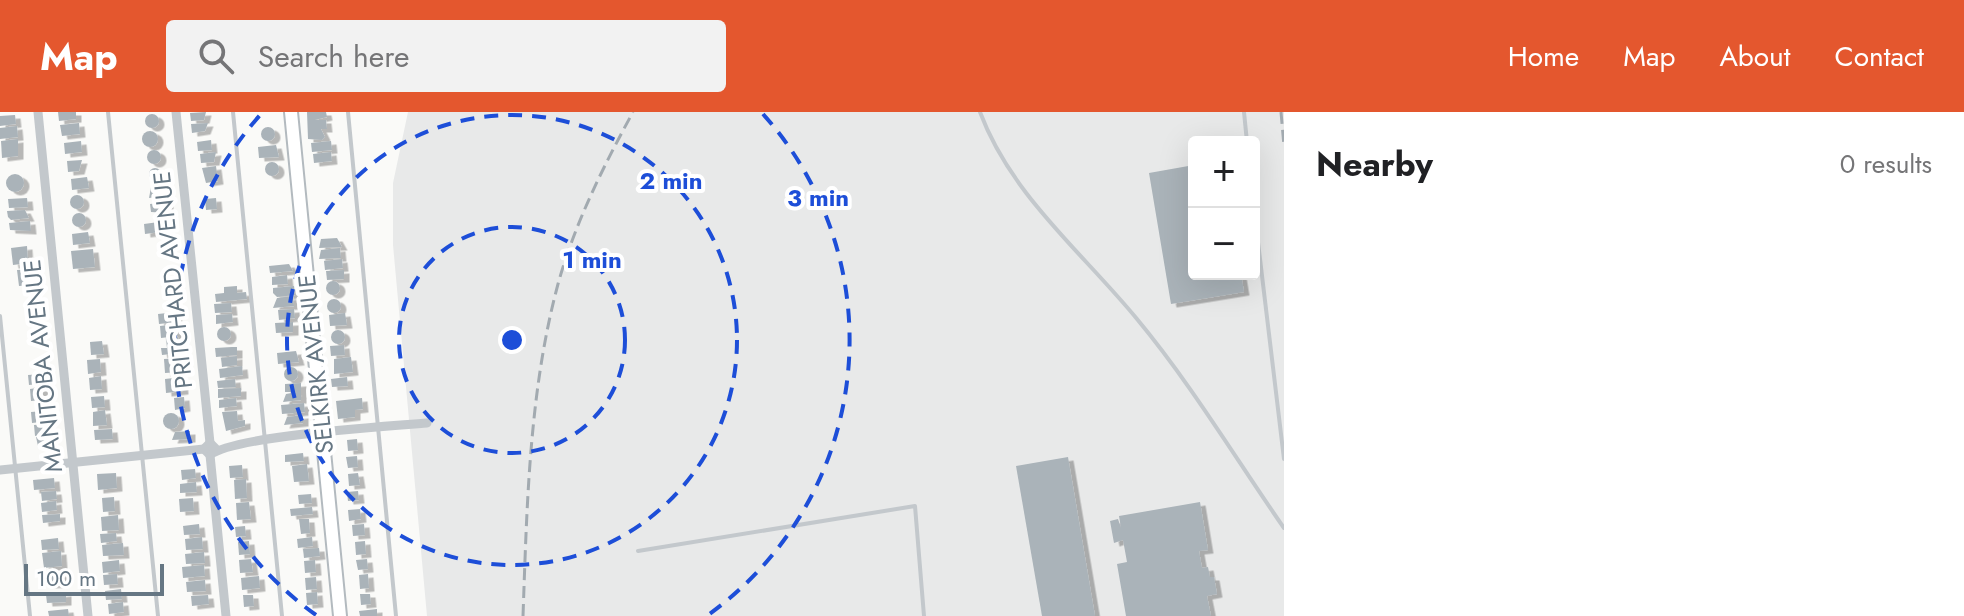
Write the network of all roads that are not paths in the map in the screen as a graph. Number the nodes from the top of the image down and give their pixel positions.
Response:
1 (38, 112) edge
2 (108, 112) edge
3 (176, 112) edge
4 (233, 112) edge
5 (291, 112) edge
6 (348, 112) edge
7 (980, 112) edge
8 (1244, 112) edge
9 (1246, 136) edge
10 (1260, 259) edge
11 (0, 316) edge
12 (427, 423) dead end
13 (378, 427) junction
14 (323, 433) junction
15 (264, 441) junction
16 (210, 449) junction
17 (142, 455) junction
18 (1284, 459) edge
19 (73, 462) junction
20 (15, 468) junction
21 (0, 470) edge
22 (1284, 528) edge
23 (638, 551) dead end
24 (30, 616) edge
25 (88, 616) edge
26 (158, 616) edge
27 (226, 616) edge
28 (282, 616) edge
29 (340, 616) edge
30 (396, 616) edge
31 (924, 616) edge

1 - 19 street, MANITOBA AVENUE
2 - 17 lane
3 - 16 street, PRITCHARD AVENUE
4 - 15 lane
5 - 14 street, SELKIRK AVENUE
6 - 13 lane
7 - 22 lane
8 - 9 lane
10 - 18 lane
11 - 20 lane
12 - 13 street
13 - 14 street
13 - 30 lane
14 - 15 street
14 - 29 street, SELKIRK AVENUE
15 - 16 street
15 - 28 lane
16 - 17 street
16 - 27 street, PRITCHARD AVENUE
17 - 19 street
17 - 26 lane
19 - 20 street
19 - 25 street, MANITOBA AVENUE
20 - 21 street
20 - 24 lane
23 - 31 lane

